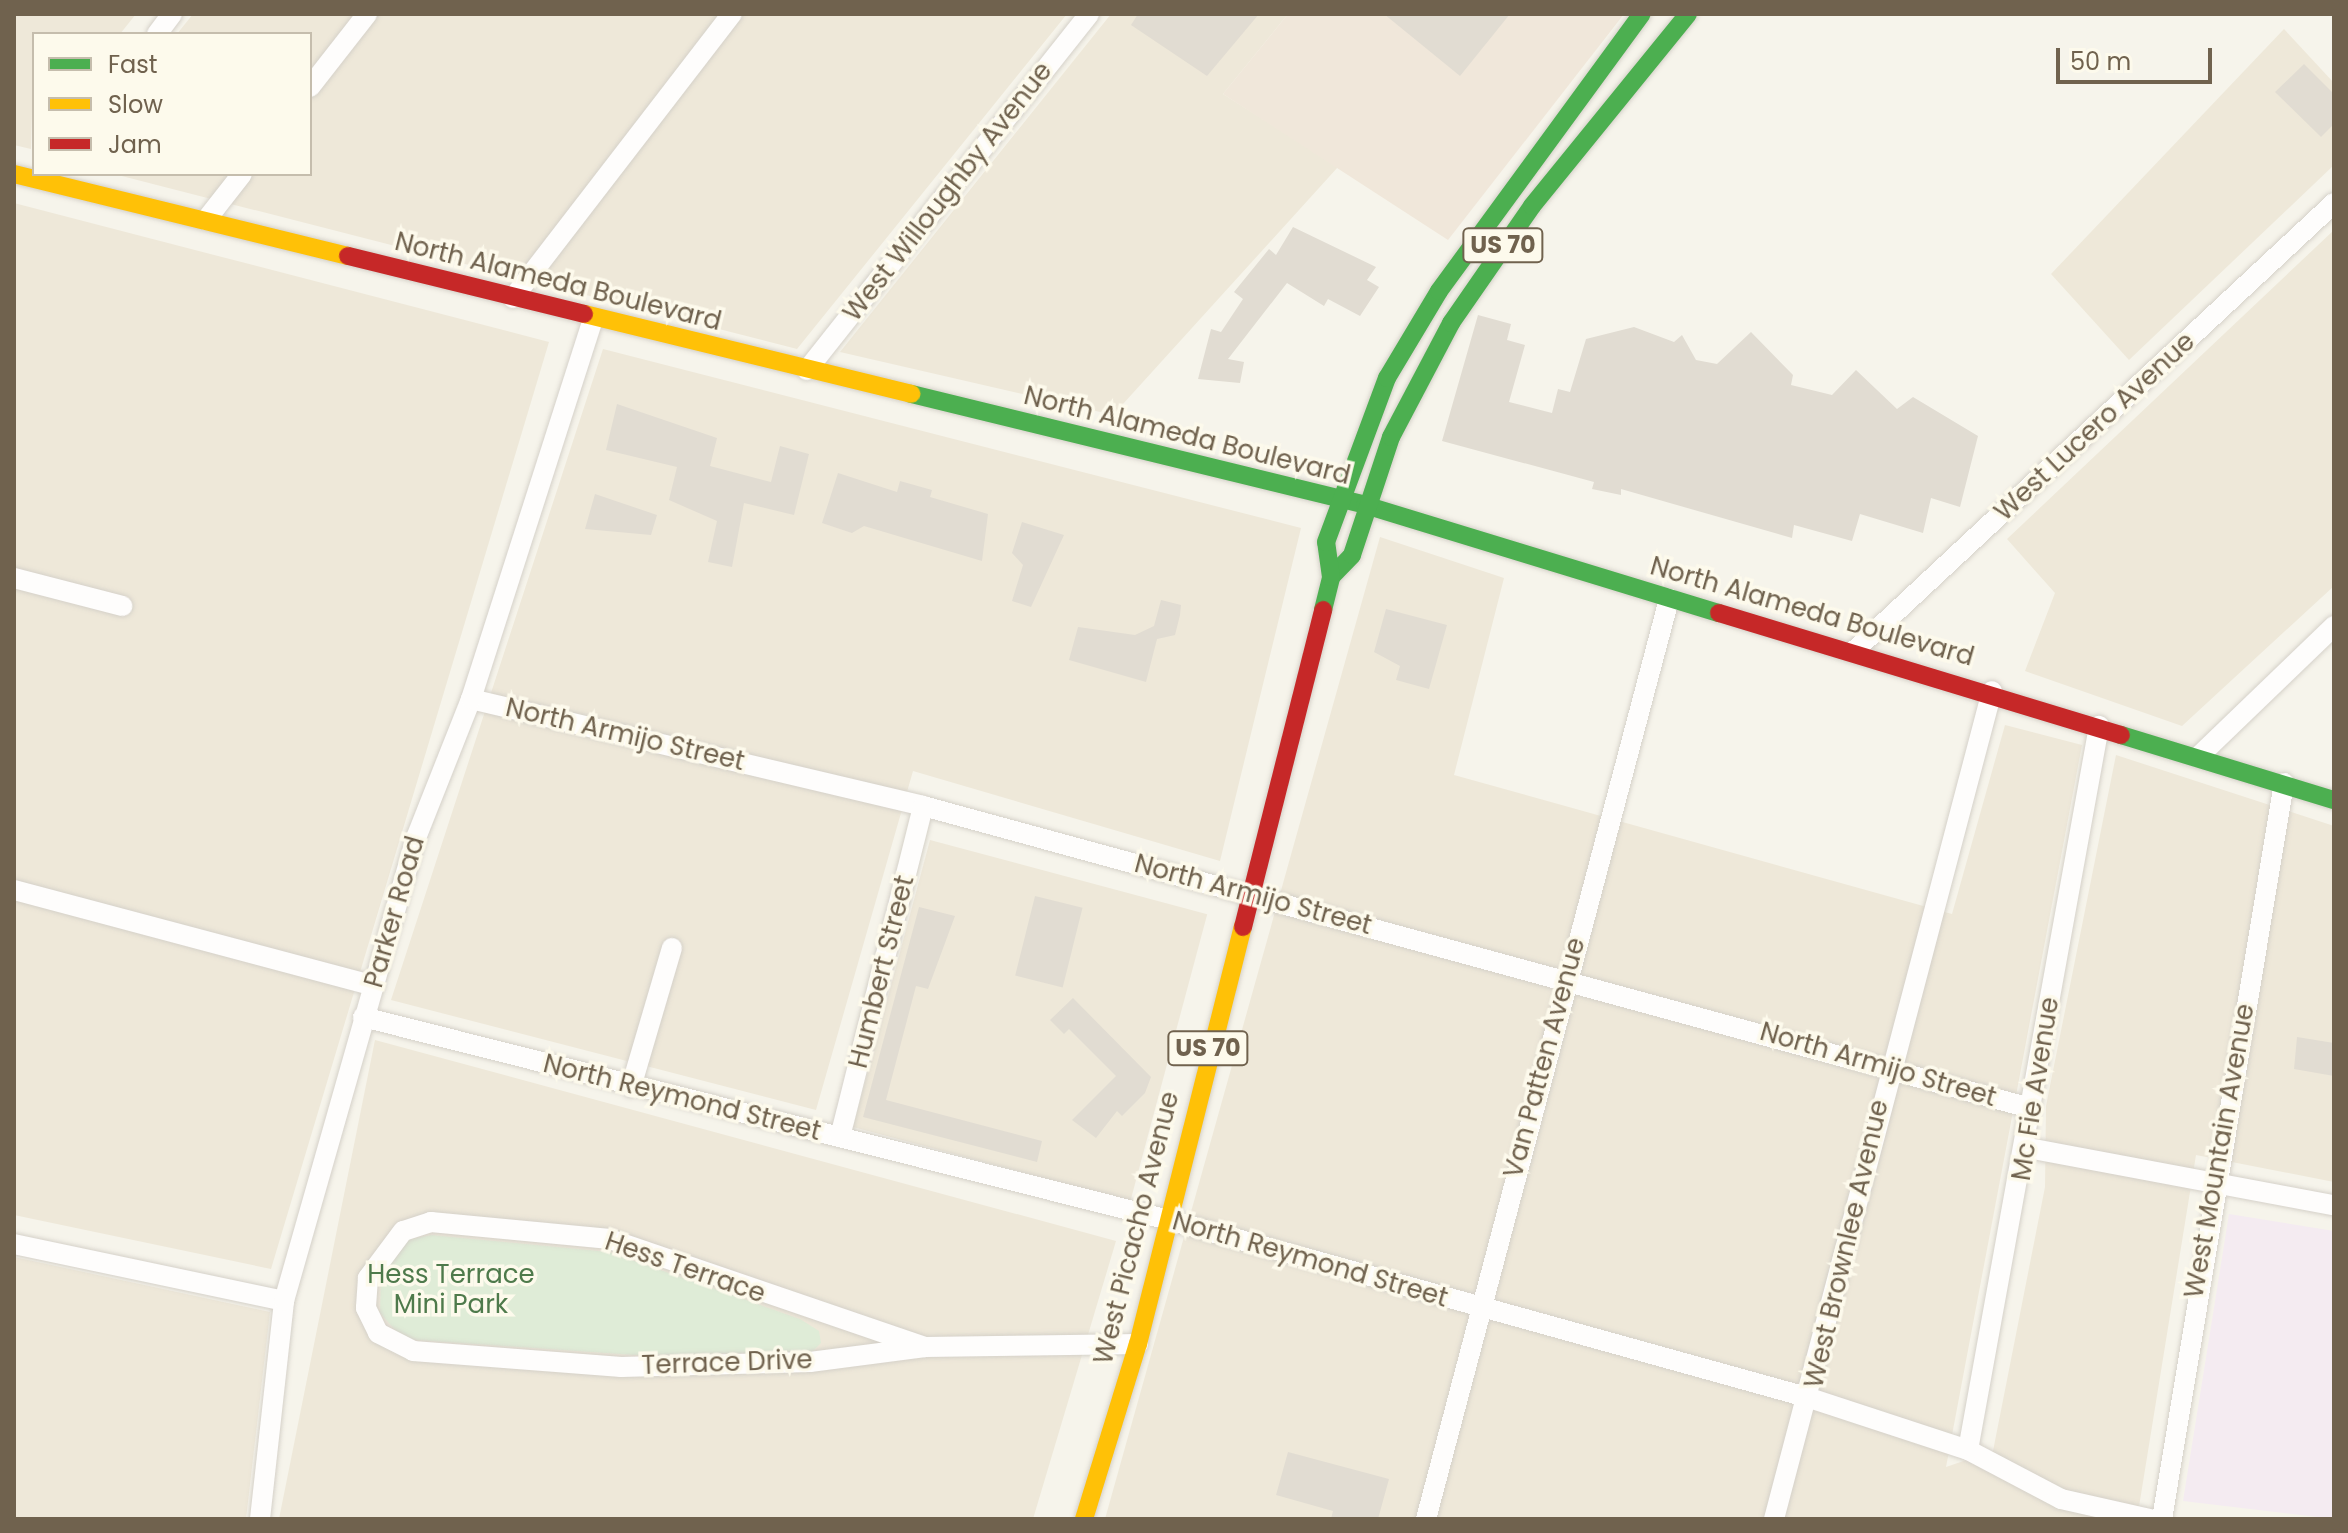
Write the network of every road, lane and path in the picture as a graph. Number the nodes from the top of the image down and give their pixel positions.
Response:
1 (172, 14) edge
2 (367, 14) edge
3 (732, 14) edge
4 (1089, 14) edge
5 (1642, 14) edge
6 (1688, 14) edge
7 (158, 32) edge
8 (312, 84) edge
9 (14, 174) edge
10 (240, 176) edge
11 (50, 178) edge
12 (2334, 203) edge
13 (206, 220) junction
14 (513, 298) junction
15 (592, 321) junction
16 (807, 370) junction
17 (1338, 500) junction
18 (1365, 505) junction
19 (1331, 577) junction
20 (14, 578) edge
21 (1669, 599) junction
22 (122, 606) dead end
23 (2334, 626) edge
24 (1855, 650) junction
25 (1992, 691) junction
26 (471, 699) junction
27 (2099, 726) junction
28 (2198, 757) junction
29 (2284, 783) junction
30 (2334, 800) edge
31 (923, 806) junction
32 (14, 890) edge
33 (1248, 893) junction
34 (672, 948) dead end
35 (1565, 980) junction
36 (374, 986) junction
37 (363, 1017) junction
38 (1889, 1067) junction
39 (631, 1087) junction
40 (2030, 1108) junction
41 (840, 1137) junction
42 (2028, 1148) junction
43 (2213, 1184) junction
44 (2334, 1205) edge
45 (1165, 1219) junction
46 (14, 1244) edge
47 (368, 1278) joint
48 (284, 1301) junction
49 (1480, 1308) junction
50 (1138, 1344) junction
51 (925, 1347) junction
52 (1810, 1398) junction
53 (1968, 1450) junction
54 (260, 1519) edge
55 (1084, 1519) edge
56 (1426, 1519) edge
57 (1774, 1519) edge
58 (2150, 1519) edge
59 (2162, 1519) edge

1 - 7 street
2 - 8 street
3 - 14 street
4 - 16 street, West Willoughby Avenue
5 - 17 main road, West Picacho Avenue / US 70
6 - 18 main road, West Picacho Avenue / US 70
9 - 11 main road, North Alameda Boulevard
10 - 13 street
11 - 13 main road, North Alameda Boulevard
12 - 24 street, West Lucero Avenue
13 - 14 main road, North Alameda Boulevard
14 - 15 main road, North Alameda Boulevard
15 - 16 main road, North Alameda Boulevard
15 - 26 street, Parker Road
16 - 17 main road, North Alameda Boulevard
17 - 18 main road, North Alameda Boulevard
17 - 19 main road, West Picacho Avenue / US 70
18 - 19 main road, West Picacho Avenue / US 70
18 - 21 main road, North Alameda Boulevard
19 - 33 main road, West Picacho Avenue / US 70
20 - 22 street
21 - 24 main road, North Alameda Boulevard
21 - 35 street, Van Patten Avenue
23 - 28 street
24 - 25 main road, North Alameda Boulevard
25 - 27 main road, North Alameda Boulevard
25 - 38 street, West Brownlee Avenue
26 - 31 street, North Armijo Street
26 - 36 street, Parker Road
27 - 28 main road, North Alameda Boulevard
27 - 40 street, Mc Fie Avenue
28 - 29 main road, North Alameda Boulevard
29 - 30 main road, North Alameda Boulevard
29 - 43 street, West Mountain Avenue
31 - 33 street, North Armijo Street
31 - 41 street, Humbert Street
32 - 36 street
33 - 35 street, North Armijo Street
33 - 45 main road, West Picacho Avenue / US 70
34 - 39 street
35 - 38 street, North Armijo Street
35 - 49 street, Van Patten Avenue
36 - 37 street, Parker Road
37 - 39 street, North Reymond Street
37 - 48 street, Parker Road
38 - 40 street, North Armijo Street
38 - 52 street, West Brownlee Avenue
39 - 41 street, North Reymond Street
40 - 42 street, Mc Fie Avenue
41 - 45 street, North Reymond Street
42 - 43 street
42 - 53 street, Mc Fie Avenue
43 - 44 street
43 - 59 street, West Mountain Avenue
45 - 49 street, North Reymond Street
45 - 50 main road, West Picacho Avenue / US 70
46 - 48 street
47 - 51 street, Hess Terrace
47 - 51 street, Terrace Drive
48 - 54 street, Parker Road
49 - 52 street, North Reymond Street
49 - 56 street, Van Patten Avenue
50 - 51 street, Terrace Drive
50 - 55 main road, West Picacho Avenue / US 70
52 - 53 street, North Reymond Street
52 - 57 street, West Brownlee Avenue
53 - 58 street, North Reymond Street

